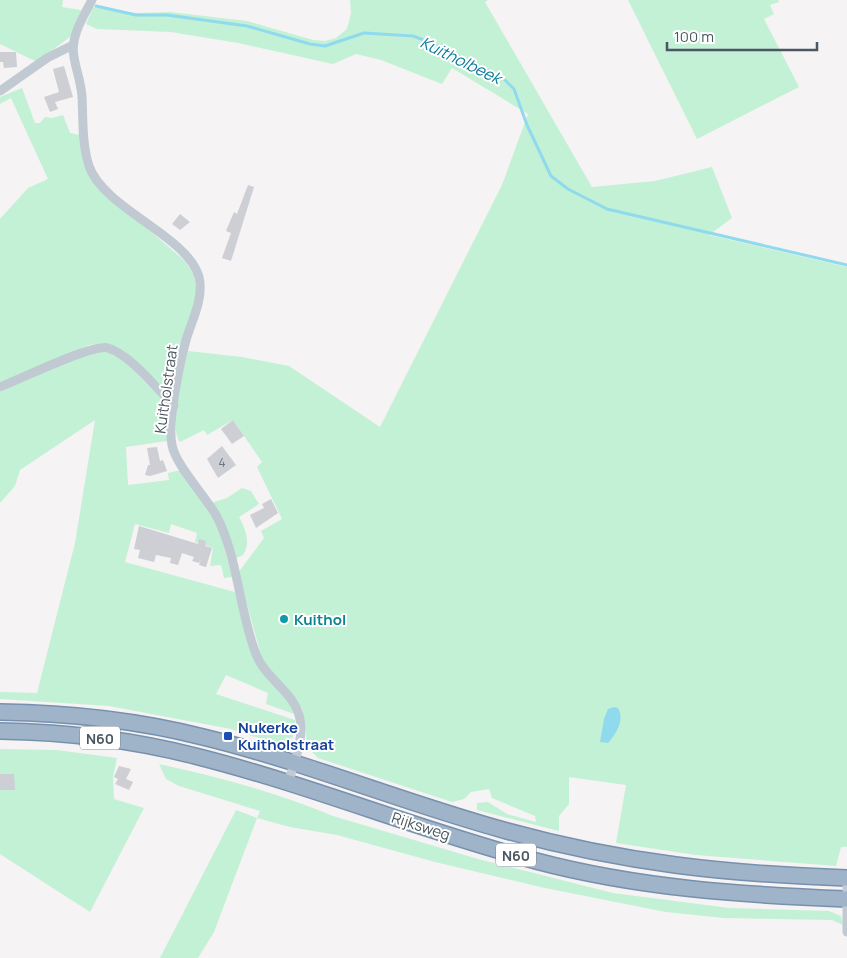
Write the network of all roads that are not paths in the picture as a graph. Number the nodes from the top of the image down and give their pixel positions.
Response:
1 (92, 0) edge
2 (73, 45) junction
3 (0, 91) edge
4 (0, 388) edge
5 (174, 406) junction
6 (0, 712) edge
7 (0, 731) edge
8 (294, 763) junction
9 (288, 783) junction
10 (847, 878) edge
11 (847, 899) edge
12 (847, 932) edge

1 - 2 street
2 - 3 street
2 - 5 street, Kuitholstraat
4 - 5 street
5 - 8 street, Kuitholstraat
6 - 8 highway, Rijksweg / N60
7 - 9 highway, Rijksweg / N60
8 - 9 street, Kuitholstraat
8 - 10 highway, Rijksweg / N60
9 - 11 highway, Rijksweg / N60
10 - 11 street
11 - 12 street

